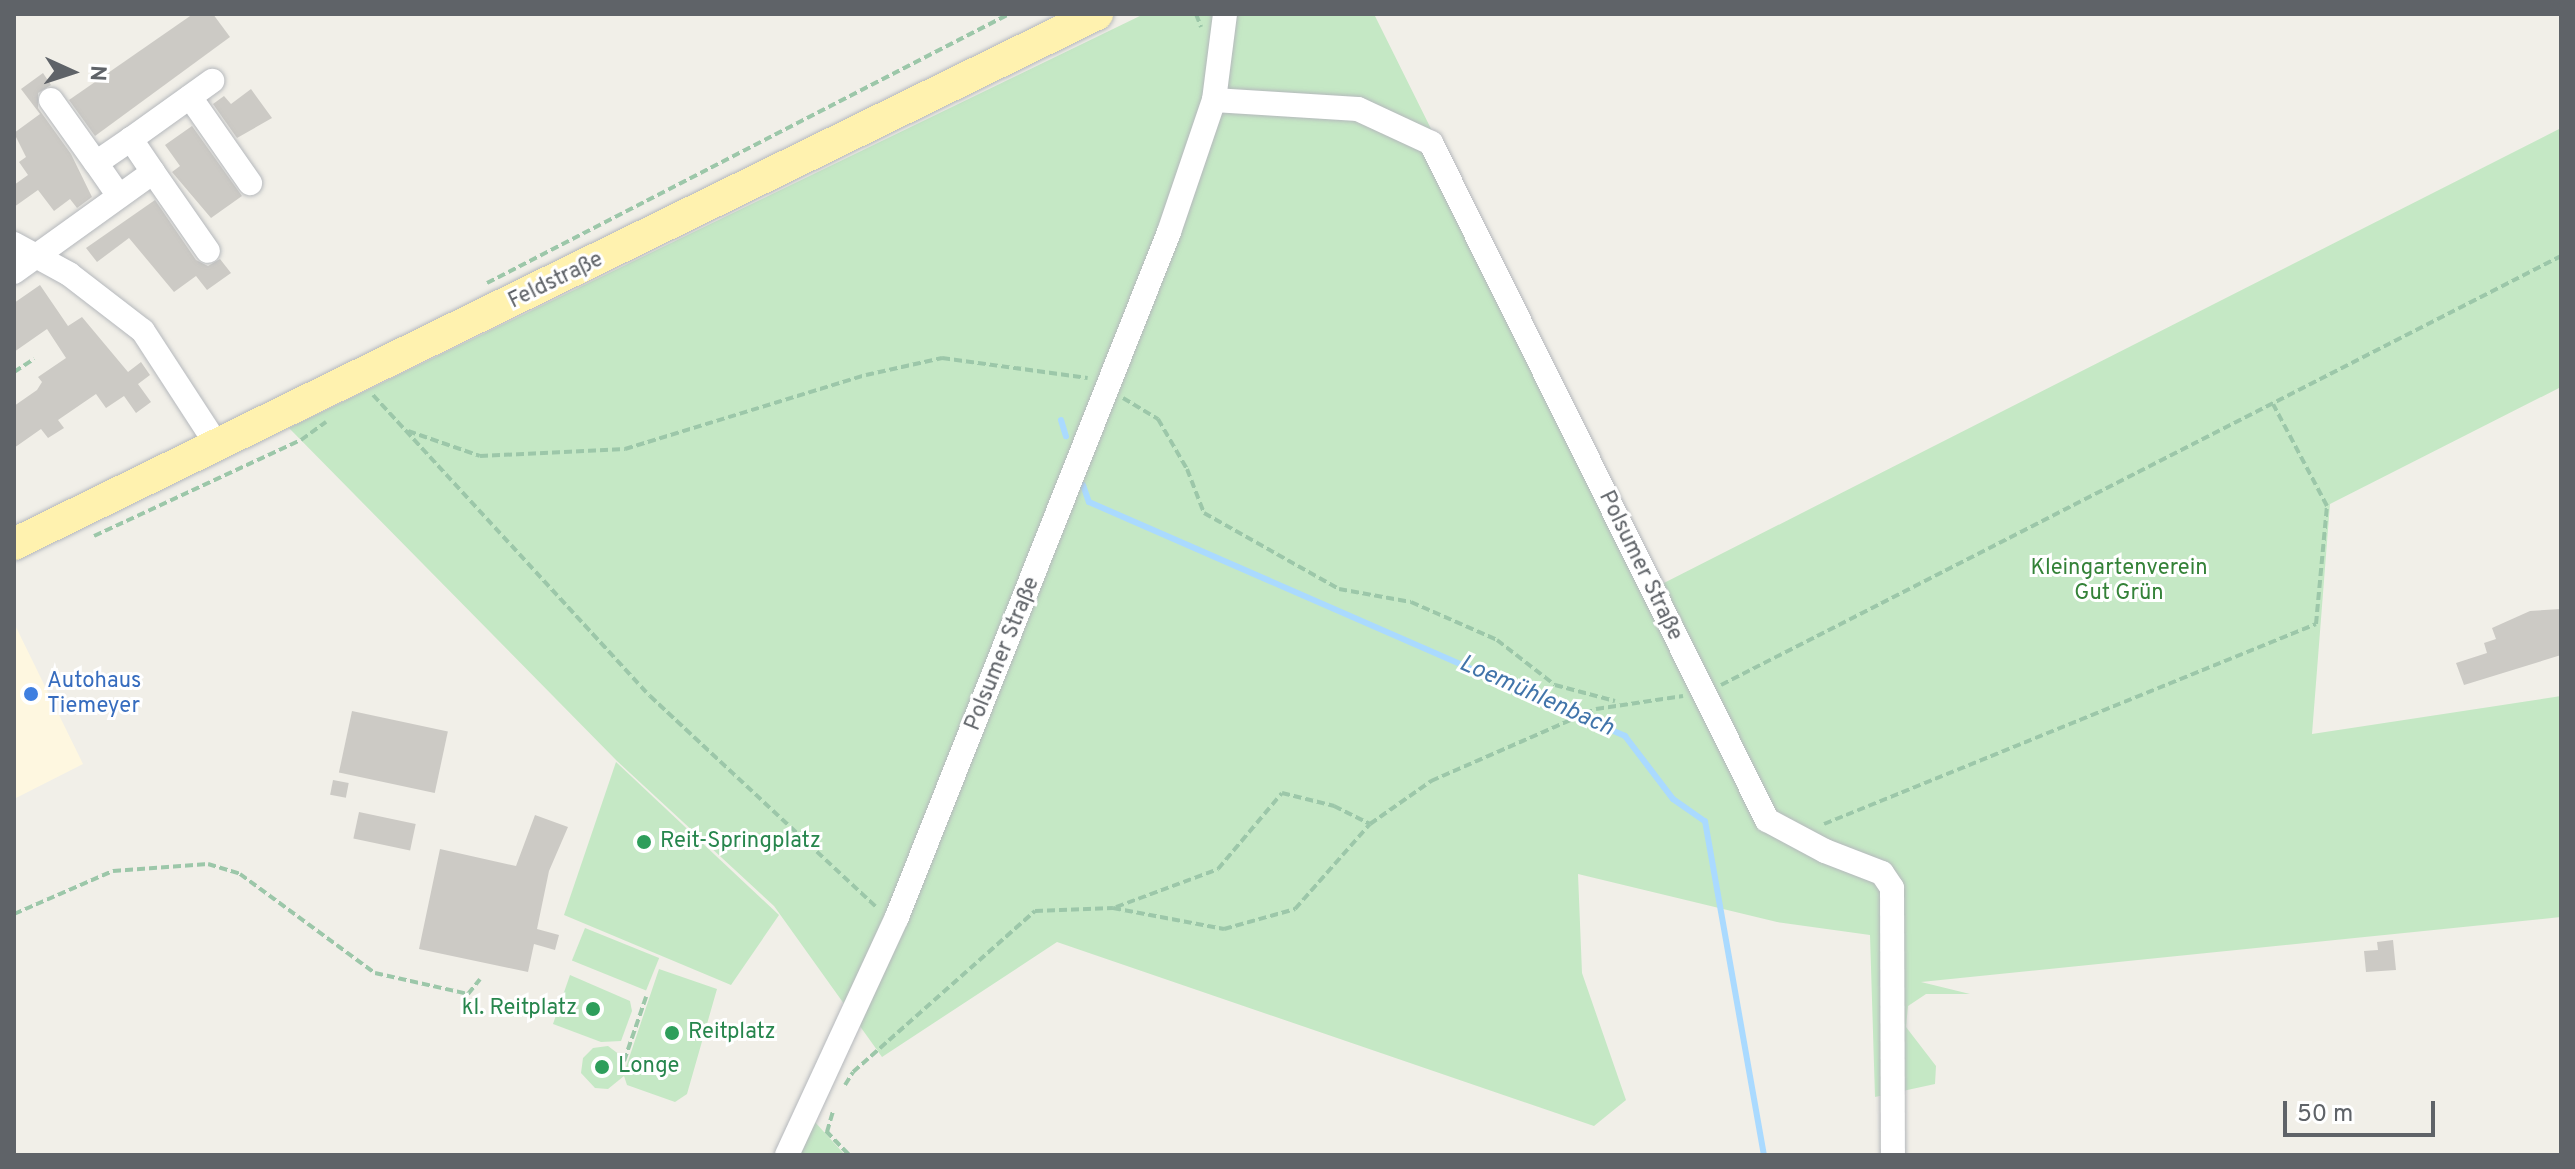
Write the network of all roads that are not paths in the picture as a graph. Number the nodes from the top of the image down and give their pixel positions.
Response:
1 (1097, 14) edge
2 (1225, 14) edge
3 (212, 81) dead end
4 (190, 97) junction
5 (51, 100) dead end
6 (1214, 100) junction
7 (131, 139) junction
8 (96, 163) junction
9 (153, 172) junction
10 (250, 183) dead end
11 (119, 196) junction
12 (14, 244) edge
13 (208, 251) dead end
14 (36, 257) junction
15 (14, 272) edge
16 (217, 445) junction
17 (14, 544) edge
18 (787, 1155) edge
19 (1893, 1155) edge

1 - 16 main road, Feldstraße
2 - 6 street, Polsumer Straße
3 - 4 street
4 - 7 street
4 - 10 street
5 - 8 street
6 - 18 street, Polsumer Straße
6 - 19 street, Polsumer Straße
7 - 8 street
7 - 9 street
8 - 11 street
9 - 11 street
9 - 13 street
11 - 14 street
12 - 14 street
14 - 15 street
14 - 16 street
16 - 17 main road, Feldstraße

